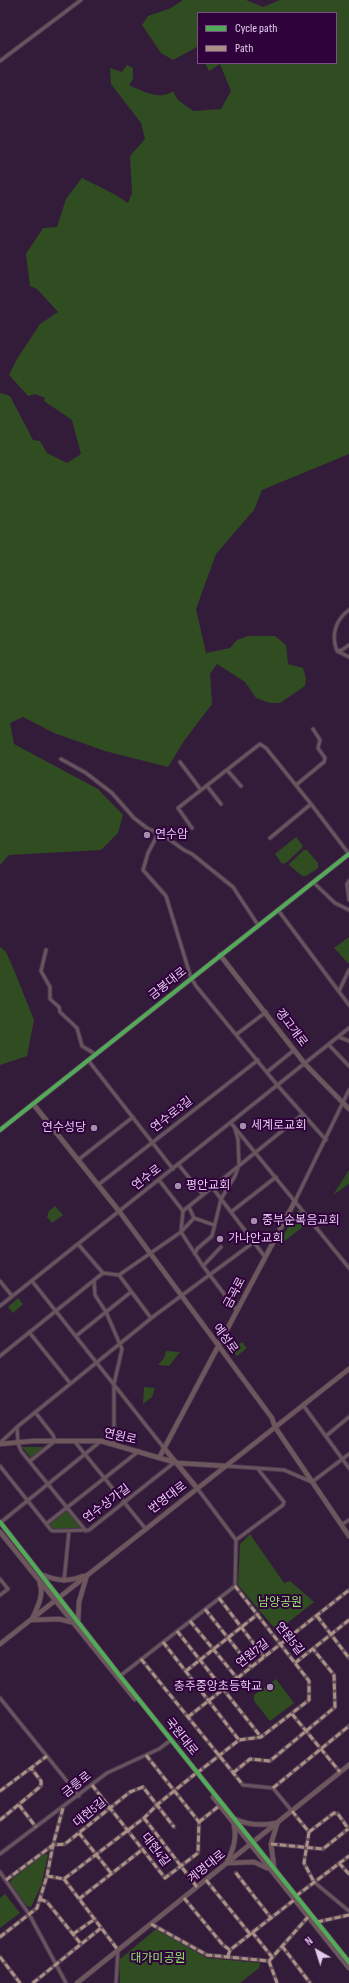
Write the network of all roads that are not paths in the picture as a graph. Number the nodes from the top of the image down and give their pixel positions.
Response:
1 (81, 0) edge
2 (0, 61) edge
3 (349, 610) edge
4 (349, 645) edge
5 (336, 651) junction
6 (349, 657) edge
7 (313, 729) dead end
8 (61, 759) dead end
9 (180, 762) dead end
10 (227, 770) junction
11 (296, 785) junction
12 (207, 786) junction
13 (241, 786) dead end
14 (201, 790) junction
15 (222, 804) dead end
16 (311, 804) junction
17 (192, 828) dead end
18 (158, 834) junction
19 (270, 838) dead end
20 (349, 854) edge
21 (349, 881) edge
22 (313, 882) junction
23 (349, 900) edge
24 (278, 910) junction
25 (349, 910) edge
26 (258, 925) junction
27 (46, 950) dead end
28 (220, 955) junction
29 (349, 970) edge
30 (191, 978) junction
31 (339, 991) junction
32 (349, 1005) edge
33 (266, 1012) junction
34 (349, 1028) edge
35 (237, 1034) junction
36 (339, 1037) junction
37 (349, 1041) edge
38 (329, 1045) junction
39 (294, 1050) junction
40 (95, 1054) junction
41 (88, 1060) junction
42 (258, 1060) junction
43 (306, 1064) junction
44 (349, 1066) edge
45 (267, 1072) junction
46 (278, 1086) junction
47 (349, 1090) edge
48 (343, 1103) junction
49 (34, 1105) junction
50 (349, 1109) edge
51 (303, 1114) junction
52 (133, 1117) junction
53 (231, 1122) junction
54 (234, 1126) junction
55 (0, 1130) edge
56 (326, 1140) junction
57 (152, 1142) junction
58 (255, 1152) junction
59 (78, 1160) junction
60 (178, 1164) junction
61 (239, 1166) junction
62 (173, 1169) junction
63 (276, 1177) junction
64 (159, 1180) junction
65 (98, 1185) junction
66 (212, 1187) junction
67 (203, 1195) junction
68 (221, 1199) junction
69 (295, 1201) junction
70 (189, 1206) junction
71 (119, 1211) junction
72 (183, 1211) junction
73 (231, 1212) junction
74 (194, 1218) junction
75 (214, 1225) junction
76 (181, 1232) junction
77 (254, 1242) junction
78 (78, 1244) junction
79 (221, 1247) dead end
80 (150, 1254) junction
81 (195, 1254) junction
82 (265, 1257) junction
83 (203, 1266) junction
84 (349, 1268) edge
85 (103, 1273) junction
86 (119, 1275) junction
87 (210, 1276) junction
88 (94, 1280) junction
89 (0, 1281) edge
90 (32, 1281) junction
91 (132, 1292) junction
92 (12, 1296) junction
93 (181, 1296) junction
94 (0, 1306) edge
95 (55, 1310) junction
96 (238, 1311) junction
97 (106, 1312) junction
98 (151, 1318) junction
99 (29, 1332) junction
100 (76, 1336) junction
101 (120, 1343) junction
102 (218, 1347) junction
103 (0, 1356) edge
104 (97, 1362) junction
105 (349, 1369) edge
106 (70, 1383) junction
107 (114, 1384) junction
108 (303, 1406) junction
109 (35, 1412) junction
110 (349, 1417) edge
111 (275, 1427) junction
112 (17, 1428) junction
113 (326, 1436) junction
114 (55, 1441) junction
115 (101, 1441) junction
116 (75, 1442) junction
117 (18, 1443) junction
118 (0, 1444) edge
119 (114, 1445) junction
120 (164, 1448) junction
121 (139, 1451) junction
122 (85, 1454) junction
123 (349, 1454) edge
124 (159, 1458) junction
125 (343, 1459) junction
126 (30, 1461) junction
127 (176, 1463) junction
128 (0, 1466) edge
129 (226, 1466) junction
130 (349, 1468) edge
131 (258, 1469) junction
132 (104, 1478) junction
133 (312, 1482) junction
134 (49, 1484) junction
135 (197, 1488) junction
136 (28, 1501) junction
137 (124, 1503) junction
138 (68, 1507) junction
139 (349, 1520) edge
140 (0, 1522) edge
141 (46, 1524) junction
142 (341, 1525) junction
143 (145, 1528) junction
144 (69, 1531) junction
145 (86, 1531) junction
146 (0, 1532) edge
147 (349, 1536) edge
148 (236, 1540) junction
149 (41, 1574) junction
150 (87, 1575) junction
151 (0, 1579) edge
152 (39, 1580) junction
153 (64, 1581) junction
154 (235, 1586) junction
155 (349, 1590) edge
156 (0, 1595) edge
157 (219, 1598) junction
158 (57, 1599) junction
159 (205, 1609) junction
160 (258, 1614) junction
161 (317, 1616) junction
162 (32, 1620) junction
163 (349, 1620) edge
164 (190, 1621) junction
165 (76, 1622) junction
166 (241, 1627) junction
167 (177, 1631) junction
168 (331, 1634) junction
169 (228, 1638) junction
170 (163, 1642) junction
171 (0, 1644) edge
172 (281, 1644) junction
173 (213, 1649) junction
174 (313, 1649) junction
175 (264, 1657) junction
176 (349, 1658) edge
177 (141, 1659) junction
178 (200, 1660) junction
179 (295, 1663) junction
180 (251, 1667) junction
181 (186, 1671) junction
182 (120, 1676) junction
183 (237, 1678) junction
184 (223, 1689) junction
185 (0, 1698) edge
186 (208, 1701) junction
187 (292, 1714) junction
188 (188, 1717) junction
189 (349, 1726) edge
190 (307, 1732) junction
191 (261, 1737) junction
192 (170, 1740) junction
193 (239, 1740) junction
194 (321, 1749) junction
195 (146, 1755) junction
196 (47, 1756) junction
197 (219, 1756) junction
198 (349, 1765) edge
199 (31, 1768) junction
200 (340, 1772) junction
201 (196, 1773) junction
202 (233, 1773) junction
203 (92, 1785) junction
204 (273, 1788) junction
205 (0, 1791) edge
206 (175, 1791) junction
207 (79, 1796) junction
208 (158, 1804) junction
209 (19, 1805) junction
210 (219, 1806) junction
211 (63, 1808) junction
212 (111, 1808) junction
213 (292, 1811) junction
214 (144, 1818) junction
215 (0, 1820) edge
216 (233, 1821) junction
217 (198, 1822) junction
218 (278, 1823) junction
219 (174, 1827) dead end
220 (36, 1828) junction
221 (128, 1830) junction
222 (349, 1830) edge
223 (309, 1832) junction
224 (79, 1833) junction
225 (252, 1844) junction
226 (271, 1844) junction
227 (53, 1845) junction
228 (143, 1849) junction
229 (306, 1849) junction
230 (0, 1854) edge
231 (96, 1854) junction
232 (349, 1856) edge
233 (226, 1863) junction
234 (339, 1863) junction
235 (181, 1866) junction
236 (272, 1869) junction
237 (0, 1872) edge
238 (111, 1873) junction
239 (236, 1873) dead end
240 (349, 1874) edge
241 (47, 1876) junction
242 (64, 1879) junction
243 (6, 1880) junction
244 (206, 1880) junction
245 (314, 1882) junction
246 (197, 1887) junction
247 (184, 1898) junction
248 (295, 1898) junction
249 (40, 1899) junction
250 (79, 1899) junction
251 (349, 1911) edge
252 (29, 1914) junction
253 (349, 1915) edge
254 (308, 1917) junction
255 (271, 1918) junction
256 (94, 1919) junction
257 (317, 1922) junction
258 (151, 1924) junction
259 (101, 1928) junction
260 (251, 1933) junction
261 (73, 1934) junction
262 (0, 1937) edge
263 (81, 1944) junction
264 (282, 1946) junction
265 (118, 1950) junction
266 (230, 1950) junction
267 (228, 1956) junction
268 (0, 1957) edge
269 (272, 1957) junction
270 (269, 1961) junction
271 (349, 1962) edge
272 (56, 1964) junction
273 (349, 1968) edge
274 (20, 1983) edge
275 (33, 1983) edge
276 (66, 1983) edge
277 (77, 1983) edge
278 (116, 1983) edge
279 (277, 1983) edge
280 (310, 1983) edge

1 - 2 street
3 - 5 street
4 - 5 street
5 - 6 street
7 - 11 street
8 - 18 street
9 - 14 street
10 - 11 street
10 - 12 street
10 - 13 street
11 - 16 street
12 - 14 street
12 - 15 street
14 - 17 street
16 - 19 street
16 - 20 street
18 - 26 street
18 - 30 street
20 - 22 street, 금봉대로
21 - 23 street
22 - 24 street, 금봉대로
22 - 25 street
24 - 26 street, 금봉대로
24 - 31 street
26 - 28 street, 금봉대로
27 - 40 street
28 - 30 street, 금봉대로
28 - 33 street, 갱고개로
29 - 31 street
30 - 35 street
30 - 40 street, 금봉대로
31 - 32 street
33 - 35 street
33 - 39 street, 갱고개로
34 - 36 street, 연수로
35 - 42 street
36 - 37 street
36 - 38 street, 연수로
38 - 43 street, 연수로
38 - 44 street
39 - 43 street, 갱고개로
39 - 45 street
40 - 41 street, 금봉대로
41 - 49 street, 금봉대로
41 - 52 street
42 - 45 street
42 - 57 street, 연수로3길
43 - 46 street, 연수로
43 - 48 street, 갱고개로
45 - 46 street
46 - 51 street
46 - 53 street, 연수로
47 - 48 street, 금곡로
48 - 50 street, 갱고개로
48 - 56 street, 금곡로
49 - 55 street, 금봉대로
49 - 59 street, 예성로
51 - 56 street
51 - 58 street
52 - 57 street
52 - 59 street
53 - 54 street
53 - 60 street, 연수로
54 - 58 street
54 - 61 street
56 - 69 street, 금곡로
57 - 62 street
57 - 65 street, 연수로3길
58 - 61 street
58 - 63 street
59 - 65 street, 예성로
60 - 62 street, 연수로
60 - 67 street
61 - 66 street
61 - 68 street
62 - 64 street, 연수로
63 - 69 street
63 - 73 street
64 - 71 street, 연수로
64 - 72 street
65 - 71 street, 예성로
66 - 67 street
66 - 68 street
67 - 70 street
68 - 73 street
68 - 75 street
69 - 82 street, 금곡로
69 - 84 street
70 - 72 street
70 - 74 street
71 - 78 street, 연수로
71 - 80 street, 예성로
72 - 76 street
73 - 77 street
74 - 75 street
74 - 76 street
75 - 81 street
76 - 80 street
76 - 81 street
77 - 82 street
77 - 87 street
78 - 85 street
78 - 90 street, 연수로
79 - 83 street
80 - 86 street
80 - 93 street, 예성로
81 - 83 street
82 - 96 street, 금곡로
83 - 87 street
85 - 86 street
85 - 88 street
86 - 91 street
87 - 93 street
87 - 96 street
88 - 95 street
88 - 97 street
89 - 92 street
90 - 92 street, 연수로
90 - 95 street
91 - 97 street
91 - 98 street
92 - 94 street, 연수로
93 - 98 street
93 - 102 street, 예성로
95 - 99 street
95 - 100 street
96 - 102 street, 금곡로
97 - 100 street
97 - 101 street
98 - 101 street
99 - 103 street
99 - 106 street
100 - 104 street
101 - 104 street
101 - 107 street
102 - 111 street, 예성로
102 - 120 street, 금곡로
104 - 106 street
104 - 107 street
105 - 108 street, 번영대로
106 - 109 street
107 - 119 street
107 - 120 street
108 - 111 street, 번영대로
108 - 113 street
109 - 112 street
109 - 114 street
110 - 113 street
111 - 129 street, 번영대로
111 - 133 street, 예성로
112 - 117 street
112 - 118 street
113 - 125 street
114 - 116 street, 연원로
114 - 117 street, 연원로
114 - 126 street
115 - 116 street, 연원로
115 - 119 street, 연원로
115 - 122 street
116 - 122 street
117 - 118 street, 연원로
117 - 126 street
119 - 121 street, 연원로
120 - 124 street, 금곡로
120 - 127 street
121 - 124 street, 연원로
121 - 132 street
122 - 132 street
122 - 134 street
123 - 125 street
124 - 127 street, 연원로
125 - 130 street
125 - 133 street
126 - 134 street
127 - 129 street, 연원로
127 - 135 street
127 - 137 street, 연수상가길
128 - 136 street, 연수상가길
129 - 131 street
129 - 135 street, 번영대로
131 - 133 street
131 - 148 street
132 - 137 street
132 - 138 street
133 - 142 street, 예성로
134 - 136 street
134 - 138 street
135 - 143 street, 번영대로
135 - 148 street
136 - 140 street
136 - 141 street, 연수상가길
137 - 143 street
137 - 145 street, 연수상가길
138 - 141 street
138 - 145 street
139 - 142 street
140 - 149 street, 국원대로
141 - 144 street, 연수상가길
142 - 147 street, 예성로
143 - 150 street, 번영대로
144 - 145 street, 연수상가길
144 - 153 street
146 - 152 street, 국원대로
148 - 154 street
149 - 153 street
149 - 158 street, 국원대로
150 - 153 street
150 - 158 street, 번영대로
150 - 165 street
151 - 156 street
152 - 158 street, 국원대로
152 - 162 street
154 - 157 street
154 - 160 street, 연원5길
155 - 161 street, 연원7길
157 - 159 street
157 - 166 street
158 - 162 street, 번영대로
158 - 165 street, 국원대로
159 - 164 street
159 - 169 street
160 - 166 street
160 - 172 street, 연원5길
161 - 168 street
161 - 172 street, 연원7길
162 - 165 street
162 - 171 street, 번영대로
163 - 168 street
164 - 167 street
164 - 173 street
165 - 182 street, 국원대로
165 - 192 street, 국원대로
166 - 169 street
166 - 175 street
167 - 170 street
167 - 178 street
168 - 174 street
168 - 176 street
169 - 173 street
169 - 180 street
170 - 177 street
170 - 181 street
172 - 175 street, 연원7길
172 - 179 street, 연원5길
173 - 178 street
173 - 183 street
174 - 179 street
174 - 190 street
175 - 180 street, 연원7길
177 - 182 street
177 - 188 street
178 - 181 street
178 - 184 street
179 - 187 street, 연원5길
180 - 183 street, 연원7길
181 - 186 street
182 - 192 street, 국원대로
183 - 184 street, 연원7길
184 - 186 street, 연원7길
184 - 191 street
185 - 196 street
186 - 188 street, 연원7길
186 - 193 street
187 - 190 street
187 - 191 street, 연원5길
188 - 197 street
189 - 194 street
190 - 194 street
190 - 202 street
191 - 193 street, 연원5길
192 - 195 street, 금릉로
192 - 201 street, 국원대로
193 - 197 street
194 - 200 street
194 - 204 street
195 - 203 street, 금릉로
195 - 206 street
196 - 199 street
196 - 207 street
197 - 201 street
197 - 202 street
198 - 200 street, 계명대로
199 - 205 street
199 - 209 street
200 - 213 street, 계명대로
201 - 206 street
201 - 210 street, 국원대로
201 - 216 street, 국원대로
202 - 204 street
203 - 207 street, 금릉로
203 - 212 street, 대현4길
204 - 213 street
206 - 208 street
206 - 217 street
207 - 211 street, 금릉로
208 - 212 street, 대현5길
208 - 214 street
208 - 219 street, 대현5길
209 - 215 street
209 - 220 street
210 - 216 street, 국원대로
210 - 217 street
211 - 220 street, 금릉로
211 - 227 street
212 - 221 street, 대현4길
212 - 224 street, 대현5길
213 - 218 street, 계명대로
213 - 223 street
214 - 221 street
214 - 235 street
216 - 218 street
216 - 225 street, 국원대로
216 - 233 street
217 - 235 street, 대현4길
218 - 225 street, 계명대로
218 - 226 street
220 - 230 street, 금릉로
221 - 228 street, 대현4길
221 - 231 street
222 - 223 street
222 - 229 street
223 - 229 street
224 - 227 street, 대현5길
224 - 231 street
225 - 233 street, 계명대로
225 - 236 street, 국원대로
226 - 229 street
226 - 236 street
227 - 241 street
227 - 243 street, 대현5길
228 - 235 street, 대현4길
228 - 238 street
229 - 245 street
231 - 238 street
231 - 242 street
232 - 234 street
233 - 236 street
233 - 244 street, 계명대로
234 - 240 street
234 - 245 street
235 - 246 street
236 - 248 street, 국원대로
237 - 243 street
238 - 250 street
239 - 255 street
241 - 242 street
241 - 249 street
242 - 250 street
243 - 252 street
244 - 246 street, 계명대로
244 - 260 street
245 - 248 street
245 - 251 street
246 - 247 street, 계명대로
247 - 258 street, 계명대로
247 - 266 street
248 - 254 street, 국원대로
248 - 255 street
248 - 257 street, 국원대로
249 - 252 street
249 - 261 street
250 - 256 street
252 - 262 street
252 - 272 street
253 - 257 street
254 - 264 street
254 - 273 street, 국원대로
255 - 260 street
256 - 259 street
256 - 261 street
257 - 271 street, 국원대로
258 - 265 street, 계명대로
258 - 267 street
259 - 263 street
259 - 265 street
260 - 266 street
260 - 269 street
261 - 263 street
263 - 272 street
264 - 269 street
264 - 280 street
265 - 277 street, 계명대로
265 - 278 street
266 - 267 street
267 - 270 street
268 - 274 street
269 - 270 street
270 - 279 street
272 - 275 street
272 - 276 street

